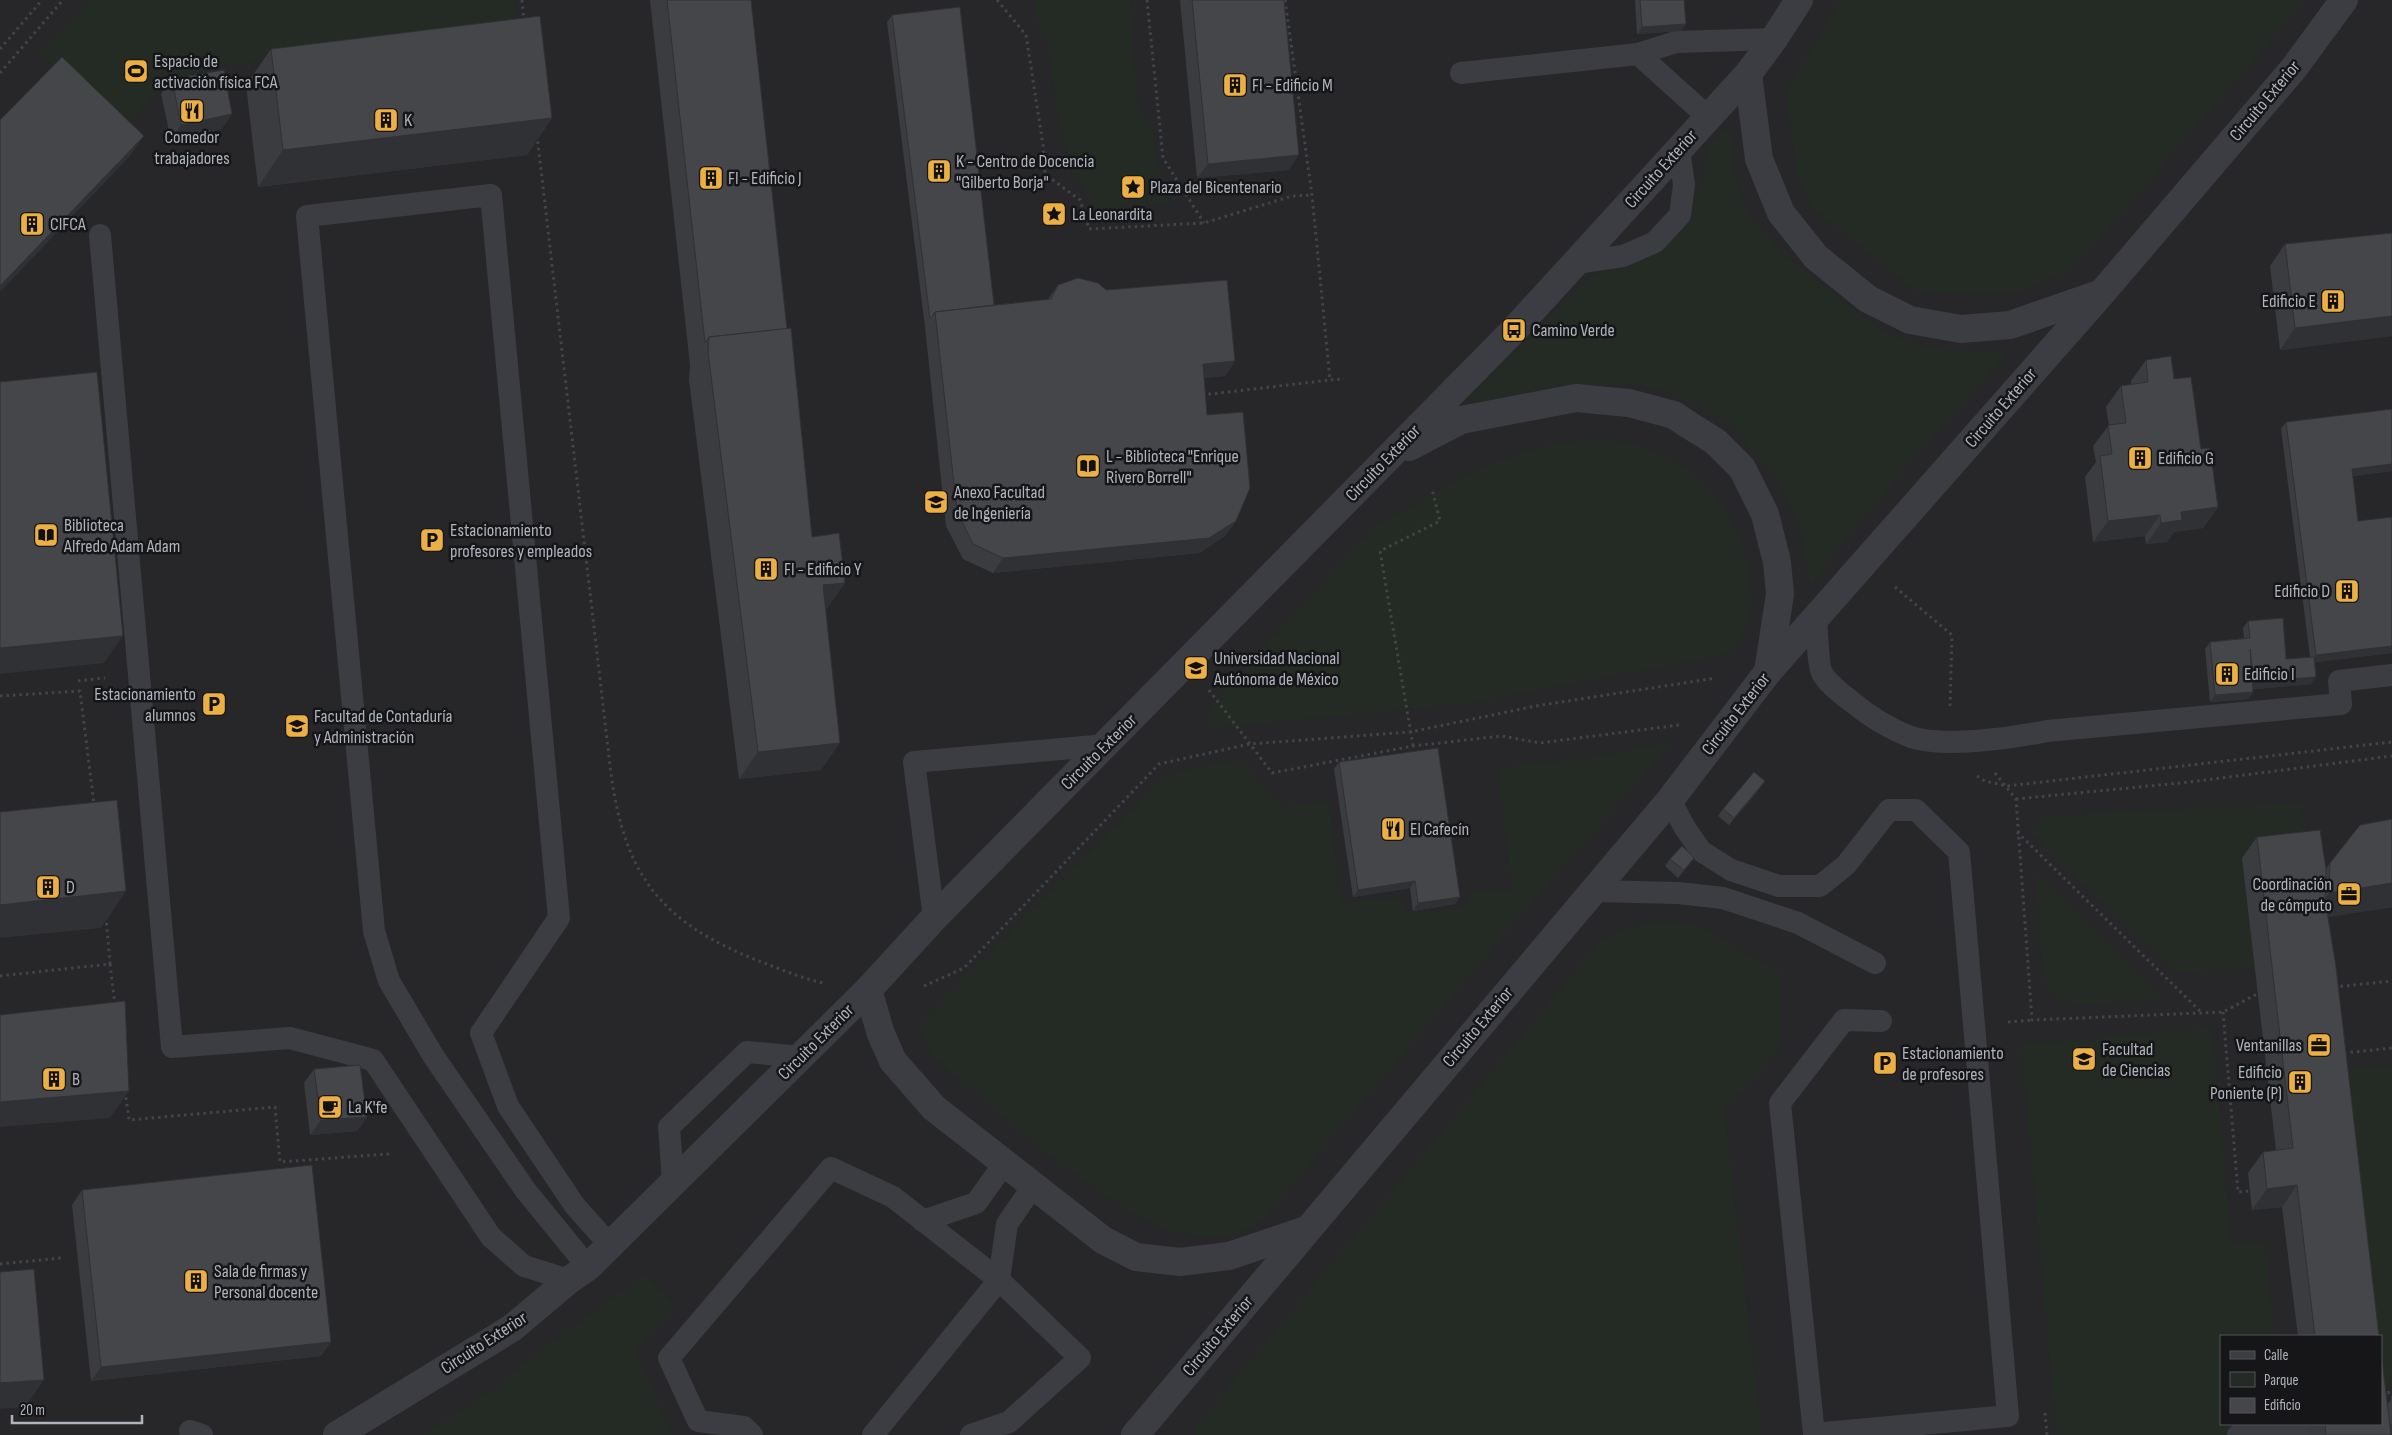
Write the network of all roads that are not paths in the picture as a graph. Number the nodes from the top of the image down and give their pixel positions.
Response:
1 (1799, 0) edge
2 (2344, 0) edge
3 (1774, 39) junction
4 (1638, 54) junction
5 (1461, 73) dead end
6 (1748, 74) junction
7 (1708, 117) junction
8 (1679, 150) junction
9 (100, 235) dead end
10 (1576, 263) junction
11 (2101, 294) junction
12 (1387, 459) junction
13 (1816, 617) junction
14 (1768, 673) junction
15 (2392, 675) edge
16 (1106, 745) junction
17 (1670, 800) junction
18 (1593, 891) junction
19 (934, 918) junction
20 (1875, 963) dead end
21 (868, 990) junction
22 (1881, 1021) dead end
23 (801, 1057) junction
24 (1004, 1164) junction
25 (673, 1182) junction
26 (1034, 1186) junction
27 (923, 1221) junction
28 (1306, 1230) junction
29 (610, 1244) junction
30 (578, 1274) junction
31 (999, 1280) junction
32 (1923, 1430) edge
33 (2308, 1430) dead end
34 (1137, 1434) edge
35 (337, 1435) edge
36 (752, 1435) edge
37 (874, 1435) edge
38 (971, 1435) edge
39 (2238, 1435) edge

1 - 3 street, Circuito Exterior
2 - 11 street, Circuito Exterior
3 - 4 lane
3 - 6 street, Circuito Exterior
4 - 5 lane
4 - 7 lane
6 - 7 street, Circuito Exterior
6 - 11 street
7 - 8 street, Circuito Exterior
8 - 10 street, Circuito Exterior
8 - 10 lane
9 - 30 lane
10 - 12 street, Circuito Exterior
11 - 13 street, Circuito Exterior
12 - 14 street
12 - 16 street, Circuito Exterior
13 - 14 street, Circuito Exterior
13 - 15 lane
14 - 17 street, Circuito Exterior
16 - 19 street, Circuito Exterior
16 - 19 lane
17 - 18 street, Circuito Exterior
17 - 32 lane
18 - 20 lane
18 - 28 street, Circuito Exterior
19 - 21 street, Circuito Exterior
21 - 23 street, Circuito Exterior
21 - 24 street
22 - 32 lane
23 - 25 street, Circuito Exterior
23 - 25 lane
24 - 26 street
24 - 27 lane
25 - 29 street, Circuito Exterior
26 - 28 street
26 - 31 lane
27 - 31 lane
27 - 36 lane
28 - 34 street, Circuito Exterior
29 - 30 street, Circuito Exterior
29 - 30 lane
30 - 35 street, Circuito Exterior
31 - 37 lane
31 - 38 lane
33 - 39 lane

